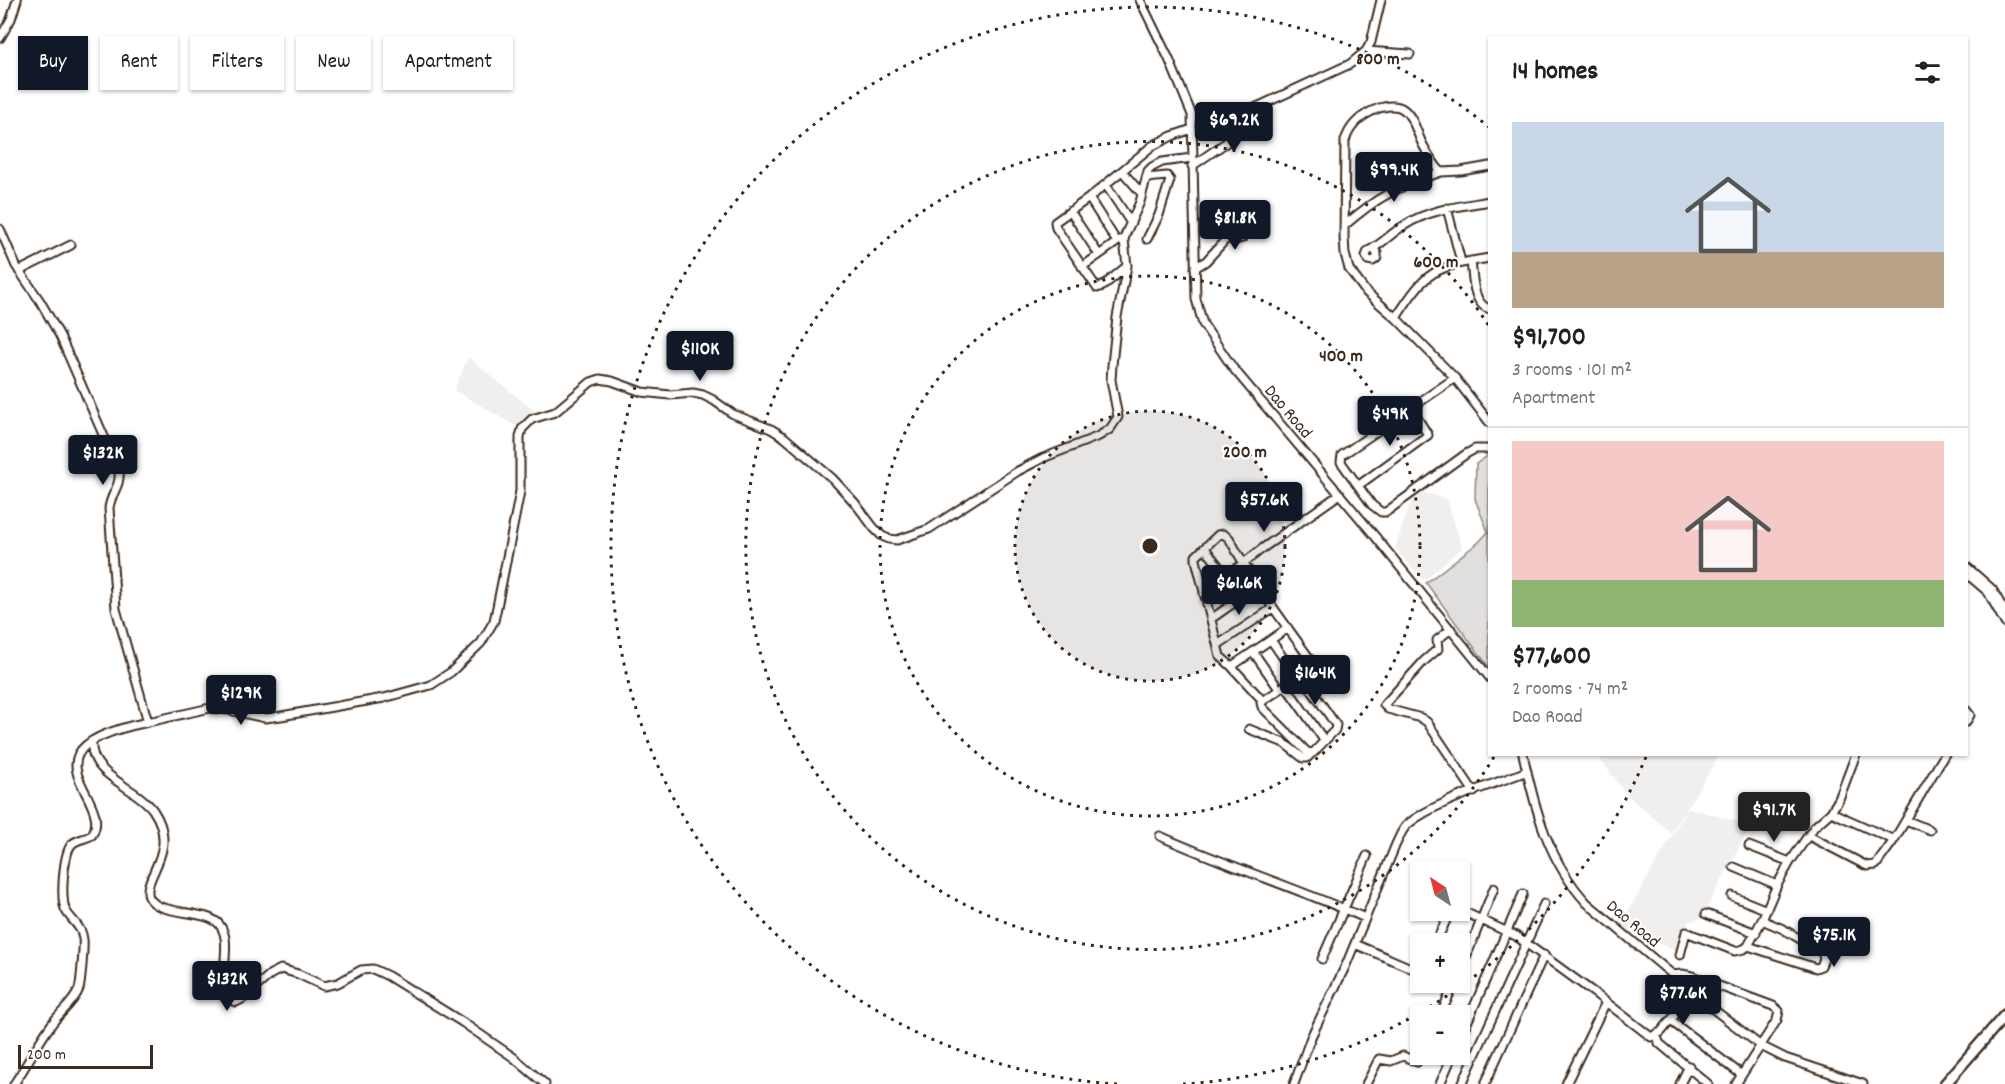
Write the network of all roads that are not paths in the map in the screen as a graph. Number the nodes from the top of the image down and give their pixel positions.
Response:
1 (17, 0) edge
2 (1140, 0) edge
3 (1381, 0) edge
4 (0, 38) edge
5 (1366, 51) junction
6 (1410, 54) dead end
7 (1192, 115) junction
8 (1226, 115) junction
9 (1192, 129) junction
10 (1192, 162) junction
11 (1488, 166) edge
12 (1122, 171) junction
13 (1441, 172) junction
14 (1146, 178) junction
15 (1106, 185) junction
16 (1142, 194) junction
17 (1089, 198) junction
18 (1488, 201) edge
19 (1447, 208) junction
20 (1070, 211) junction
21 (1260, 218) dead end
22 (1131, 223) junction
23 (1344, 226) junction
24 (0, 229) edge
25 (1125, 236) junction
26 (1147, 239) dead end
27 (1118, 242) junction
28 (71, 245) dead end
29 (1374, 250) dead end
30 (1099, 255) junction
31 (1488, 258) edge
32 (1471, 261) junction
33 (1461, 262) junction
34 (1127, 266) junction
35 (1082, 267) junction
36 (1195, 268) junction
37 (19, 271) junction
38 (1488, 308) edge
39 (1396, 318) junction
40 (1455, 378) junction
41 (1411, 408) junction
42 (1488, 420) edge
43 (1488, 449) edge
44 (1359, 485) junction
45 (1340, 494) junction
46 (1205, 548) junction
47 (1245, 564) junction
48 (1968, 568) edge
49 (1968, 575) edge
50 (1227, 577) junction
51 (1258, 586) junction
52 (1204, 594) junction
53 (1273, 608) junction
54 (2005, 612) edge
55 (1211, 619) junction
56 (2005, 623) edge
57 (1288, 628) junction
58 (1451, 629) junction
59 (1271, 640) junction
60 (1218, 644) junction
61 (1254, 652) junction
62 (1232, 666) junction
63 (1488, 675) edge
64 (1299, 676) junction
65 (1282, 687) junction
66 (1263, 701) junction
67 (148, 722) junction
68 (1249, 729) dead end
69 (1324, 740) junction
70 (92, 741) junction
71 (1311, 754) junction
72 (1523, 756) edge
73 (1855, 756) edge
74 (1944, 756) edge
75 (1527, 771) junction
76 (1474, 792) junction
77 (1831, 812) junction
78 (1906, 820) junction
79 (1930, 830) dead end
80 (1160, 836) dead end
81 (1809, 836) junction
82 (1894, 840) junction
83 (1749, 846) dead end
84 (1367, 856) dead end
85 (1790, 862) junction
86 (1734, 867) dead end
87 (1777, 885) junction
88 (1494, 888) dead end
89 (1523, 894) dead end
90 (1732, 896) dead end
91 (1544, 904) dead end
92 (1343, 909) junction
93 (1767, 910) junction
94 (1706, 914) dead end
95 (1470, 915) edge
96 (1365, 918) junction
97 (1482, 920) junction
98 (1762, 920) junction
99 (1508, 931) junction
100 (1756, 933) junction
101 (1526, 943) junction
102 (1354, 944) junction
103 (1748, 946) junction
104 (1470, 948) edge
105 (1544, 955) junction
106 (1680, 955) dead end
107 (1322, 959) dead end
108 (1410, 968) edge
109 (1672, 975) junction
110 (1693, 993) junction
111 (1606, 1002) junction
112 (2005, 1015) edge
113 (1470, 1016) edge
114 (1671, 1021) junction
115 (1657, 1035) junction
116 (1761, 1046) junction
117 (1410, 1058) edge
118 (1448, 1065) edge
119 (1689, 1066) junction
120 (1742, 1075) junction
121 (14, 1084) edge
122 (545, 1084) edge
123 (1294, 1084) edge
124 (1366, 1084) edge
125 (1440, 1084) edge
126 (1462, 1084) edge
127 (1485, 1084) edge
128 (1566, 1084) edge
129 (1680, 1084) edge
130 (1708, 1084) edge
131 (1736, 1084) edge
132 (1863, 1084) edge
133 (1945, 1084) edge

1 - 4 street
2 - 7 street
3 - 5 street
5 - 6 street
5 - 8 street
7 - 8 street
7 - 9 street, Dao Road
8 - 10 street
9 - 10 street, Dao Road
9 - 12 street
10 - 14 street
10 - 36 street, Dao Road
11 - 13 street
12 - 15 street
12 - 16 street
13 - 23 street
13 - 23 street
14 - 16 street
14 - 26 street
15 - 17 street
15 - 22 street
16 - 22 street
17 - 20 street
17 - 27 street
18 - 19 street
19 - 29 street
19 - 33 street
20 - 30 street
20 - 35 street
21 - 36 street
22 - 25 street
23 - 39 street
24 - 37 street
25 - 27 street
25 - 34 street
27 - 30 street
28 - 37 street
30 - 35 street
31 - 32 street
32 - 33 street
32 - 38 street
33 - 39 street
34 - 35 street
34 - 67 street
36 - 45 street, Dao Road
37 - 67 street
39 - 40 street
40 - 41 street
40 - 42 street
41 - 44 street
41 - 44 street
43 - 44 street
45 - 47 street
45 - 58 street, Dao Road
46 - 47 street
46 - 50 street
46 - 52 street
47 - 50 street
47 - 51 street
48 - 54 street
49 - 56 street
50 - 52 street
51 - 53 street
51 - 55 street
52 - 55 street
53 - 57 street
53 - 60 street
55 - 60 street
57 - 59 street
57 - 64 street
58 - 63 street, Dao Road
58 - 76 street
59 - 61 street
59 - 64 street
60 - 62 street
61 - 62 street
61 - 65 street
62 - 66 street
64 - 65 street
64 - 69 street
65 - 66 street
65 - 69 street
66 - 71 street
67 - 70 street
68 - 71 street
69 - 71 street
70 - 121 street
70 - 122 street
72 - 75 street, Dao Road
73 - 77 street
74 - 78 street
75 - 76 street
75 - 109 street, Dao Road
76 - 96 street
77 - 81 street
77 - 82 street
78 - 79 street
78 - 82 street
80 - 92 street
81 - 82 street
81 - 85 street
83 - 85 street
84 - 92 street
85 - 87 street
86 - 87 street
87 - 93 street
88 - 97 street
89 - 99 street
90 - 93 street
91 - 101 street
92 - 96 street
92 - 107 street
93 - 98 street
94 - 100 street
95 - 97 street
96 - 102 street
97 - 99 street
97 - 104 street
98 - 100 street
98 - 103 street
99 - 101 street
99 - 113 street
100 - 103 street
101 - 105 street
101 - 126 street
102 - 108 street
102 - 123 street
103 - 106 street
105 - 111 street
105 - 127 street
109 - 110 street, Dao Road
109 - 116 street
110 - 114 street
110 - 116 street, Dao Road
111 - 115 street
111 - 128 street
112 - 133 highway
114 - 115 street
114 - 120 street
115 - 119 street
116 - 120 street
116 - 132 street, Dao Road
117 - 124 street
118 - 125 street
119 - 129 street
119 - 130 street
120 - 131 street

